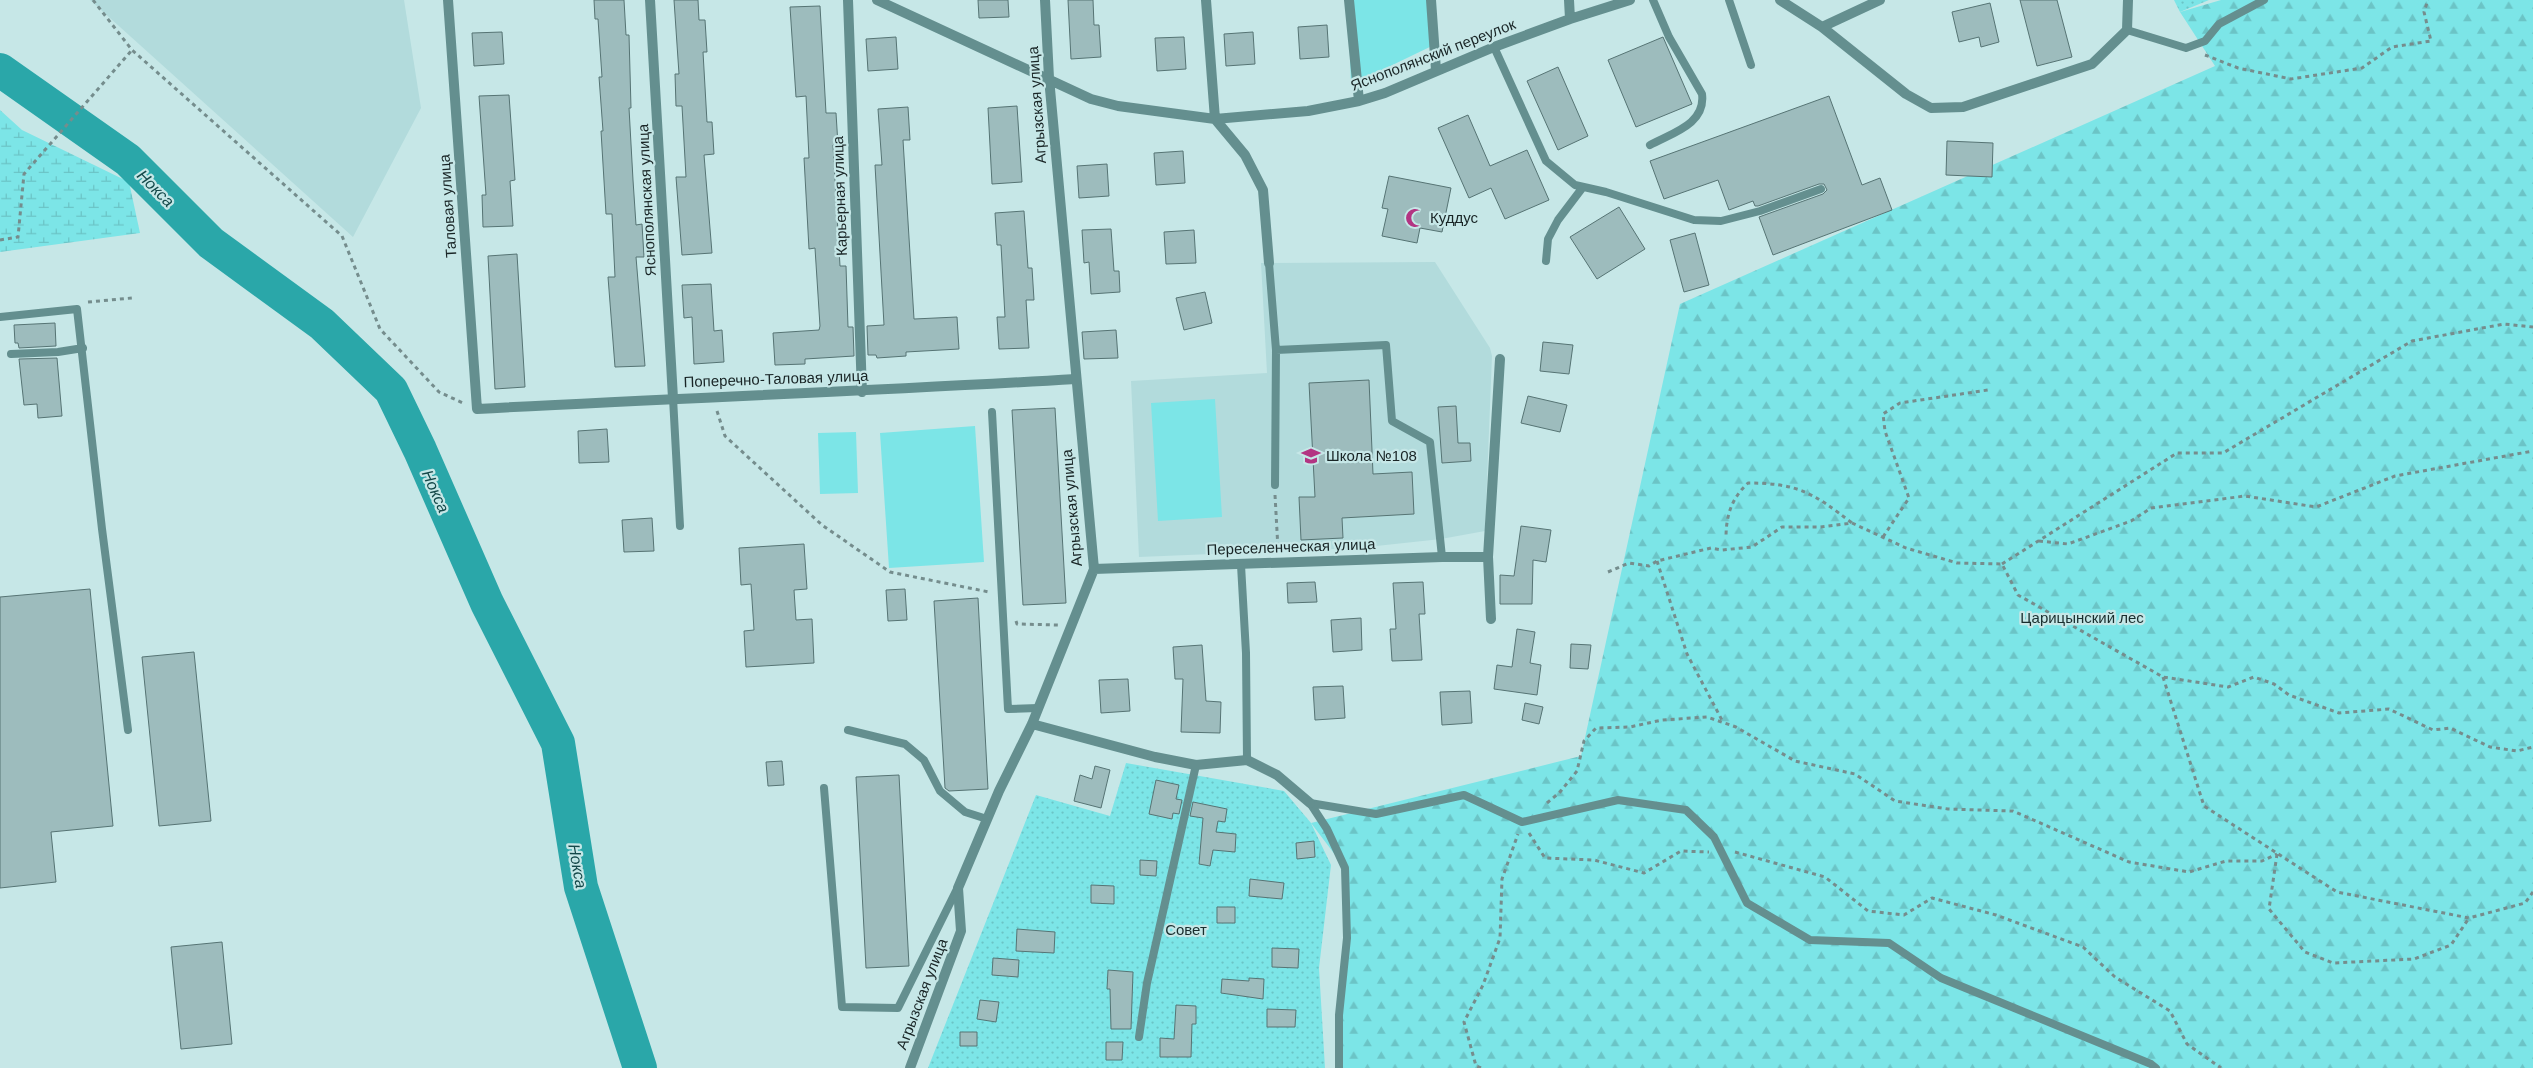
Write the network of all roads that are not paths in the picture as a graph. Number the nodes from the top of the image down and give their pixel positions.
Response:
1 (448, 0) edge
2 (650, 0) edge
3 (848, 0) edge
4 (877, 0) edge
5 (1045, 0) edge
6 (1206, 0) edge
7 (1349, 0) edge
8 (1431, 0) edge
9 (1569, 0) edge
10 (1630, 0) edge
11 (1653, 0) edge
12 (1729, 0) edge
13 (1780, 0) edge
14 (1880, 0) edge
15 (2128, 0) edge
16 (2264, 0) edge
17 (1570, 19) junction
18 (1822, 28) junction
19 (2127, 30) junction
20 (1494, 48) junction
21 (1751, 65) dead end
22 (1436, 70) junction
23 (1049, 78) junction
24 (1359, 101) junction
25 (1215, 119) junction
26 (1650, 145) dead end
27 (1583, 187) junction
28 (1821, 189) dead end
29 (1546, 261) dead end
30 (1269, 263) joint
31 (0, 317) edge
32 (83, 348) junction
33 (1276, 350) junction
34 (11, 354) dead end
35 (1500, 358) dead end
36 (1076, 379) junction
37 (862, 392) junction
38 (673, 398) junction
39 (477, 409) joint
40 (992, 412) dead end
41 (1275, 485) road end
42 (680, 526) dead end
43 (1442, 556) junction
44 (1488, 557) junction
45 (1241, 565) junction
46 (1094, 569) junction
47 (1491, 619) dead end
48 (1038, 708) junction
49 (1032, 724) junction
50 (128, 730) dead end
51 (848, 730) dead end
52 (1247, 760) junction
53 (1196, 766) junction
54 (824, 788) dead end
55 (1310, 803) junction
56 (987, 819) junction
57 (958, 888) junction
58 (1138, 1036) dead end
59 (910, 1068) edge
60 (1339, 1068) edge
61 (2156, 1068) edge

1 - 39 street, Таловая улица
2 - 38 street, Яснополянская улица
3 - 37 street, Карьерная улица
4 - 23 street, Яснополянский переулок
5 - 23 street, Агрызская улица
6 - 25 street
7 - 24 street
8 - 22 street
9 - 17 street
10 - 17 street, Яснополянский переулок
11 - 26 lane
12 - 21 lane
13 - 18 street
14 - 18 street
15 - 19 street
16 - 19 lane
17 - 20 street, Яснополянский переулок
18 - 19 street
20 - 22 street, Яснополянский переулок
20 - 27 lane
22 - 24 street, Яснополянский переулок
23 - 25 street, Яснополянский переулок
23 - 36 street, Агрызская улица
24 - 25 street, Яснополянский переулок
25 - 30 street
27 - 28 lane
27 - 29 lane
30 - 33 lane
31 - 32 lane
32 - 34 lane
32 - 50 lane
33 - 41 lane
33 - 43 lane
35 - 44 street
36 - 37 street, Поперечно-Таловая улица
36 - 46 street, Агрызская улица
37 - 38 street, Поперечно-Таловая улица
38 - 39 street, Поперечно-Таловая улица
38 - 42 lane
40 - 48 lane
43 - 44 street, Переселенческая улица
43 - 45 street, Переселенческая улица
44 - 47 street
45 - 46 street, Переселенческая улица
45 - 52 lane
46 - 48 street, Агрызская улица
48 - 49 street, Агрызская улица
49 - 53 street
49 - 56 street, Агрызская улица
51 - 56 lane
52 - 53 street
52 - 55 street
53 - 58 lane
54 - 57 lane
55 - 60 lane
55 - 61 lane
56 - 57 street, Агрызская улица
57 - 59 street, Агрызская улица

